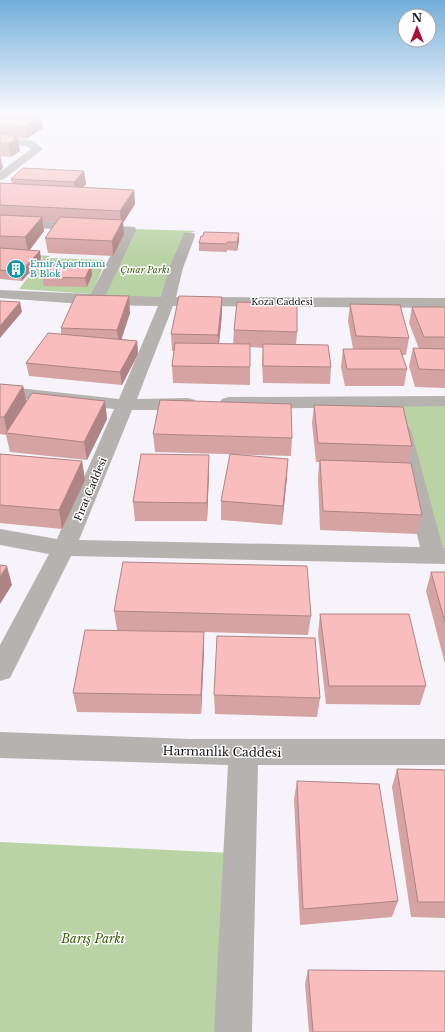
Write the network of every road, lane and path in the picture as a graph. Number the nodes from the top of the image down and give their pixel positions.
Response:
1 (23, 160) edge
2 (0, 177) edge
3 (0, 222) edge
4 (189, 236) dead end
5 (0, 294) edge
6 (96, 300) junction
7 (167, 302) junction
8 (445, 303) edge
9 (0, 391) edge
10 (394, 400) junction
11 (445, 401) edge
12 (126, 405) junction
13 (0, 537) edge
14 (64, 548) junction
15 (440, 556) edge
16 (0, 670) edge
17 (0, 745) edge
18 (244, 752) junction
19 (445, 752) edge
20 (234, 1032) edge

1 - 2 street
3 - 6 street
4 - 7 street, Fırat Caddesi
5 - 6 street, Koza Caddesi
6 - 7 street, Koza Caddesi
7 - 8 street, Koza Caddesi
7 - 12 street, Fırat Caddesi
9 - 12 street
10 - 11 street
10 - 12 street
10 - 15 street
12 - 14 street, Fırat Caddesi
13 - 14 street
14 - 15 street
14 - 16 street, Fırat Caddesi
17 - 18 street, Harmanlık Caddesi
18 - 19 street, Harmanlık Caddesi
18 - 20 street

